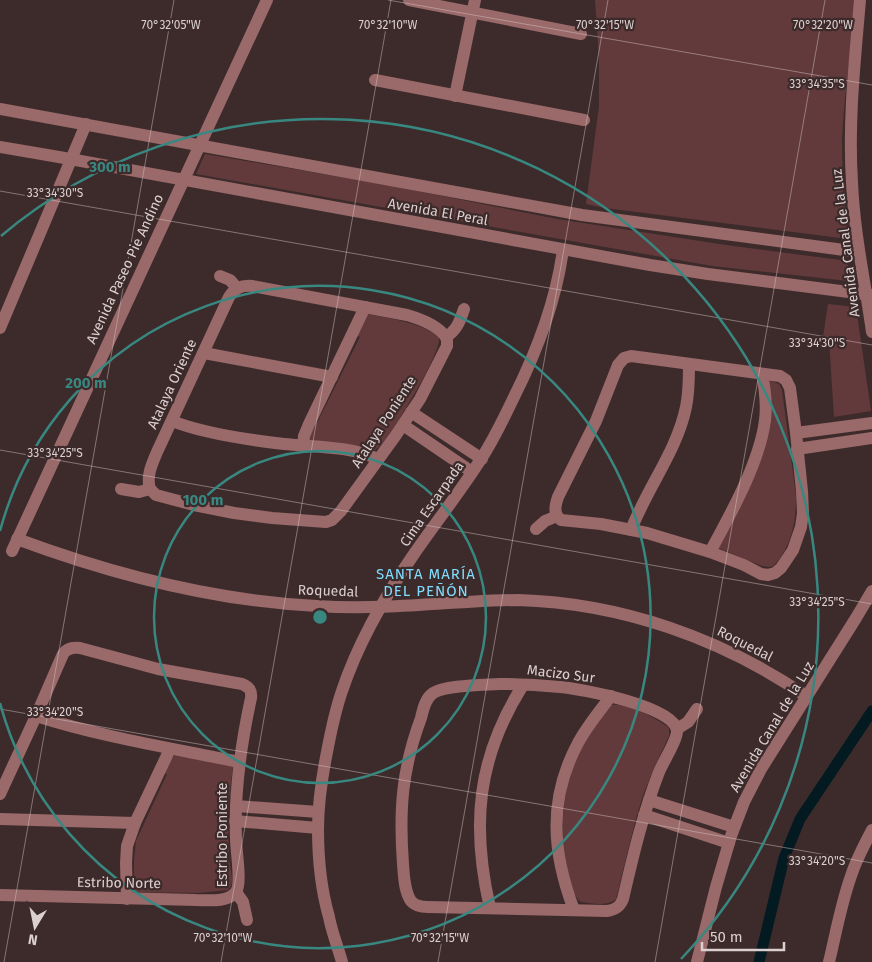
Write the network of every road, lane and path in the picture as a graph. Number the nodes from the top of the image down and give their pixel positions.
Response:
1 (267, 0) edge
2 (409, 0) edge
3 (860, 0) edge
4 (474, 6) edge
5 (581, 34) dead end
6 (375, 80) dead end
7 (455, 96) junction
8 (0, 109) edge
9 (584, 120) dead end
10 (86, 124) junction
11 (199, 146) junction
12 (0, 147) edge
13 (72, 160) junction
14 (183, 180) junction
15 (563, 250) junction
16 (859, 252) junction
17 (220, 276) dead end
18 (237, 288) junction
19 (870, 295) edge
20 (365, 307) junction
21 (464, 309) dead end
22 (0, 328) edge
23 (872, 332) edge
24 (446, 337) junction
25 (204, 353) junction
26 (689, 365) junction
27 (762, 374) junction
28 (332, 377) junction
29 (411, 412) junction
30 (172, 421) junction
31 (872, 423) edge
32 (403, 425) junction
33 (796, 433) junction
34 (872, 438) edge
35 (303, 445) junction
36 (798, 449) junction
37 (378, 459) junction
38 (482, 459) junction
39 (472, 472) junction
40 (121, 489) dead end
41 (150, 490) junction
42 (557, 516) junction
43 (536, 529) dead end
44 (631, 530) junction
45 (15, 545) joint
46 (710, 552) junction
47 (872, 591) edge
48 (381, 607) junction
49 (523, 684) junction
50 (611, 696) junction
51 (806, 696) junction
52 (697, 709) dead end
53 (36, 716) junction
54 (677, 729) junction
55 (170, 749) junction
56 (240, 762) junction
57 (0, 794) edge
58 (649, 800) junction
59 (236, 806) junction
60 (318, 812) junction
61 (644, 815) junction
62 (0, 819) edge
63 (235, 821) junction
64 (136, 823) junction
65 (734, 827) junction
66 (318, 828) junction
67 (872, 830) edge
68 (729, 843) junction
69 (236, 892) junction
70 (0, 895) edge
71 (127, 899) junction
72 (490, 908) junction
73 (574, 910) junction
74 (247, 920) dead end
75 (341, 956) edge
76 (354, 962) edge
77 (697, 962) edge
78 (829, 962) edge

1 - 11 street, Avenida Paseo Pie Andino
2 - 4 street
3 - 16 street, Avenida Canal de la Luz
4 - 5 street
4 - 7 street
6 - 7 street
7 - 9 street
8 - 10 street, Avenida El Peral
10 - 11 street, Avenida El Peral
10 - 13 street
11 - 14 street, Avenida Paseo Pie Andino
11 - 16 street, Avenida El Peral
12 - 13 street, Avenida El Peral
13 - 14 street, Avenida El Peral
13 - 22 street
14 - 15 street, Avenida El Peral
14 - 45 street, Avenida Paseo Pie Andino
15 - 19 street, Avenida El Peral
15 - 38 street, Cima Escarpada
16 - 19 street, Avenida Canal de la Luz
17 - 18 street
18 - 20 street
18 - 25 street, Atalaya Oriente
19 - 23 street, Avenida Canal de la Luz
20 - 24 street
20 - 28 street
21 - 24 street, Atalaya Poniente
24 - 29 street, Atalaya Poniente
25 - 28 street
25 - 30 street, Atalaya Oriente
26 - 27 street
26 - 42 street
26 - 44 street
27 - 33 street
27 - 46 street
28 - 35 street
29 - 32 street, Atalaya Poniente
29 - 38 street
30 - 35 street
30 - 41 street, Atalaya Oriente
31 - 33 street
32 - 37 street, Atalaya Poniente
32 - 39 street
33 - 36 street
34 - 36 street
35 - 37 street
36 - 46 street
37 - 41 street, Atalaya Poniente
38 - 39 street, Cima Escarpada
39 - 48 street, Cima Escarpada
40 - 41 street
42 - 43 street
42 - 44 street
44 - 46 street
45 - 48 street, Roquedal
47 - 51 street, Avenida Canal de la Luz
48 - 51 street, Roquedal
48 - 60 street, Cima Escarpada
49 - 50 street, Macizo Sur
49 - 72 street
49 - 72 street, Macizo Sur
50 - 54 street, Macizo Sur
50 - 73 street
51 - 65 street, Avenida Canal de la Luz
52 - 54 street
53 - 55 street
53 - 56 street, Estribo Poniente
53 - 57 street
54 - 58 street
55 - 56 street
55 - 64 street
56 - 59 street, Estribo Poniente
58 - 61 street
58 - 65 street
59 - 60 street
59 - 63 street, Estribo Poniente
60 - 66 street, Cima Escarpada
61 - 68 street
61 - 73 street
62 - 64 street
63 - 66 street
63 - 69 street, Estribo Poniente
64 - 71 street
65 - 68 street, Avenida Canal de la Luz
66 - 75 street, Cima Escarpada
67 - 78 street
68 - 77 street, Avenida Canal de la Luz
69 - 71 street, Estribo Norte
69 - 74 street, Estribo Poniente
70 - 71 street, Estribo Norte
72 - 73 street
75 - 76 street

